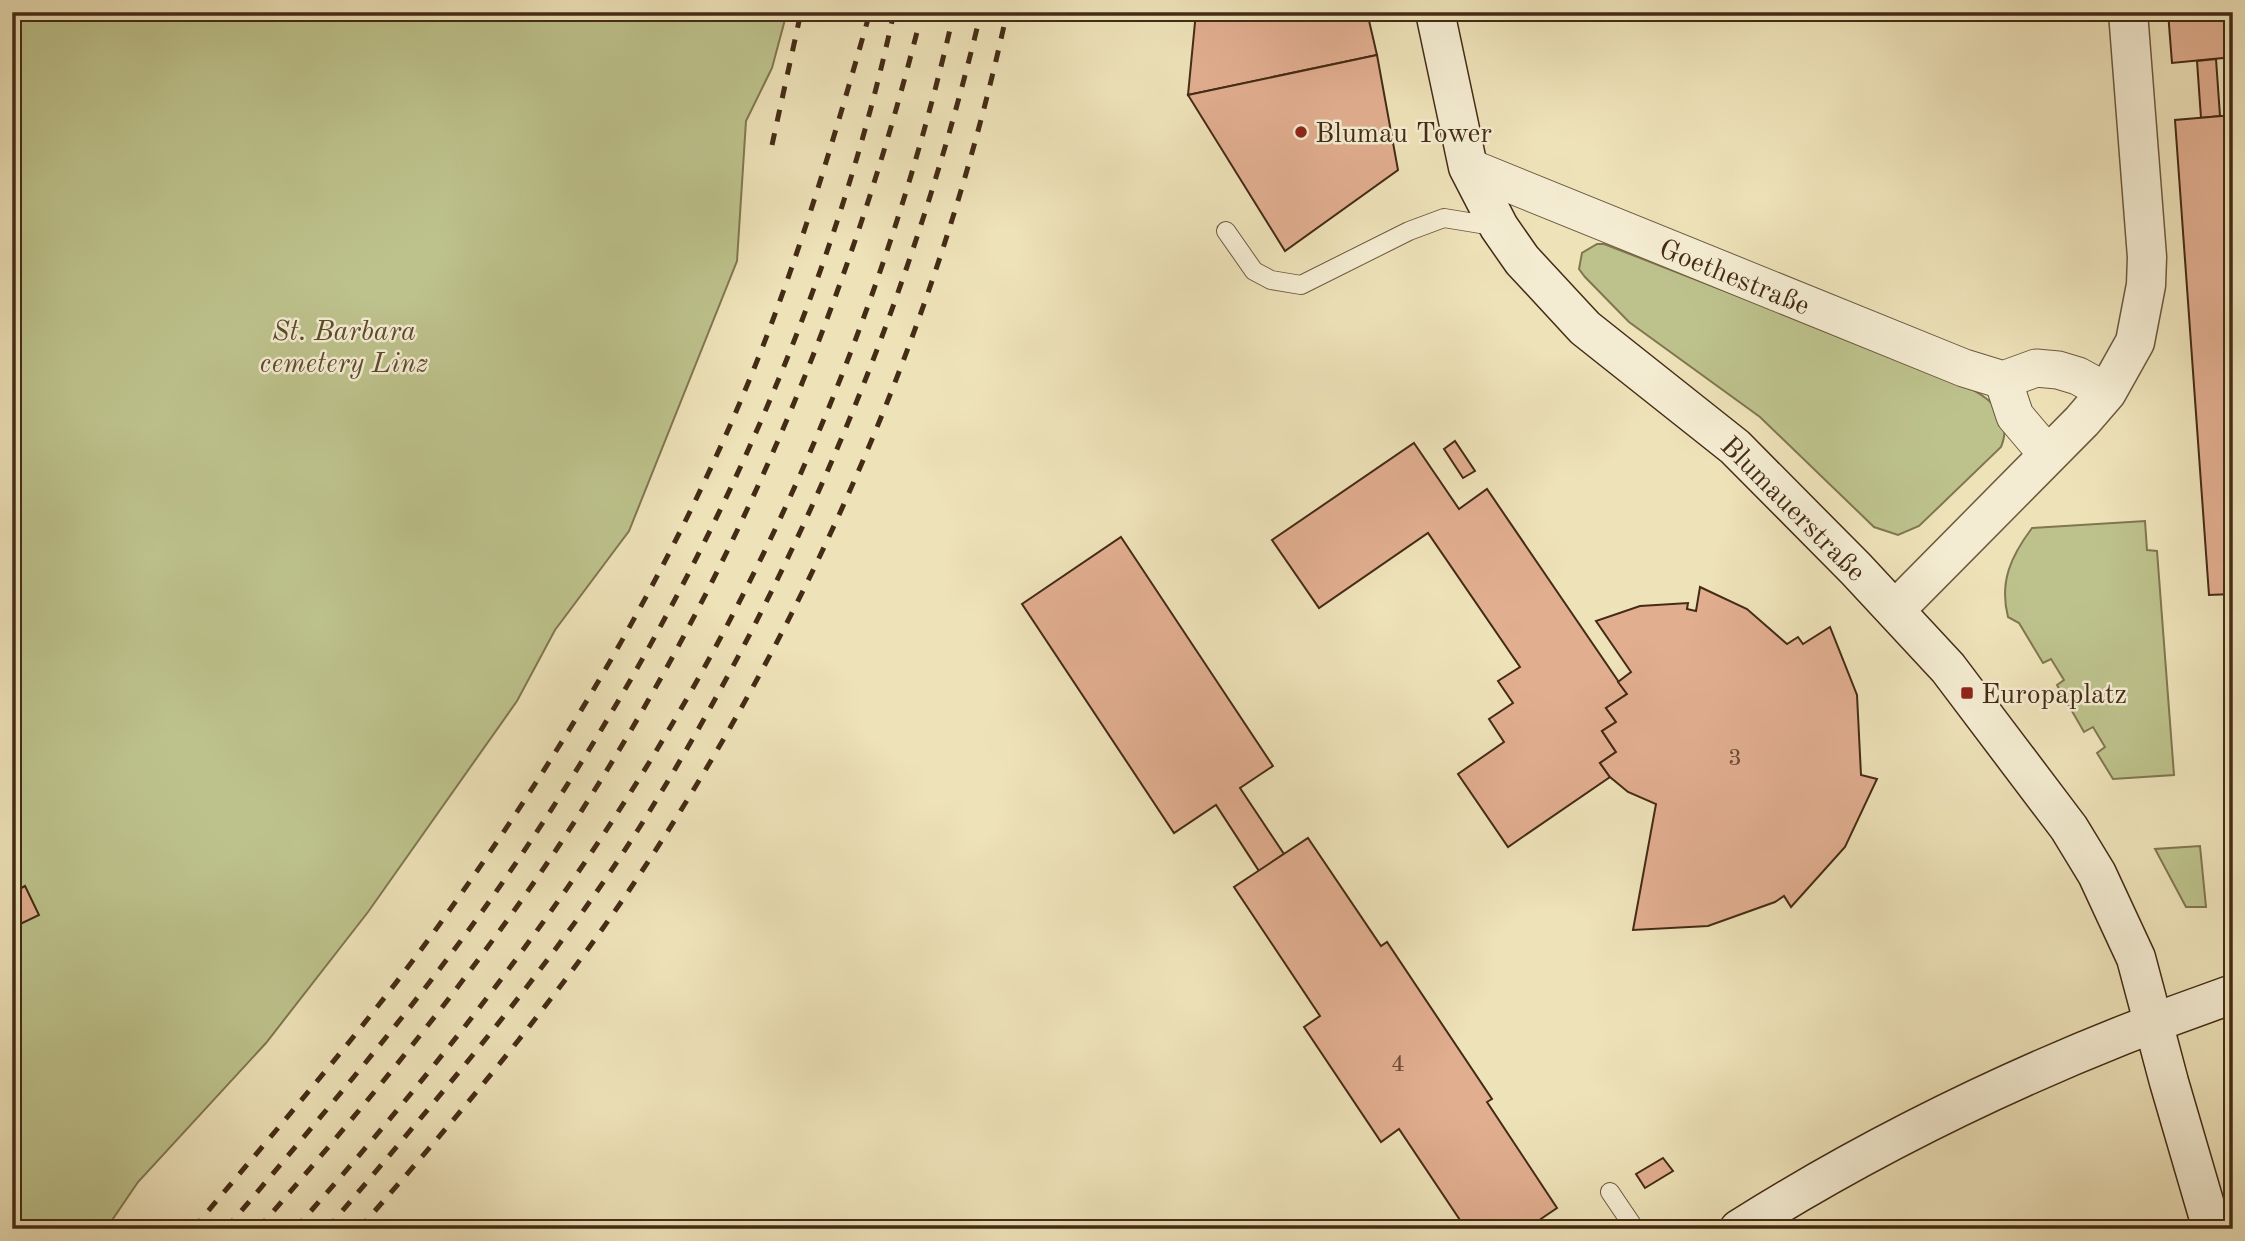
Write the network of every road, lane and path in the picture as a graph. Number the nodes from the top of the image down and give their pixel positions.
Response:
1 (1435, 12) edge
2 (2128, 12) edge
3 (1468, 167) junction
4 (1499, 228) junction
5 (1226, 231) dead end
6 (2020, 374) junction
7 (2107, 392) junction
8 (2048, 455) junction
9 (1895, 610) junction
10 (2233, 994) edge
11 (2153, 1021) junction
12 (1610, 1192) dead end
13 (1635, 1229) edge
14 (1739, 1229) edge
15 (2213, 1229) edge

1 - 3 main road, Blumauerstraße
2 - 7 main road
3 - 4 main road, Blumauerstraße
3 - 6 street, Goethestraße
4 - 5 lane
4 - 9 main road, Blumauerstraße
6 - 7 street, Goethestraße
6 - 8 street
7 - 8 main road
8 - 9 main road
9 - 11 main road, Blumauerstraße
10 - 11 main road
11 - 14 main road
11 - 15 main road
12 - 13 lane

